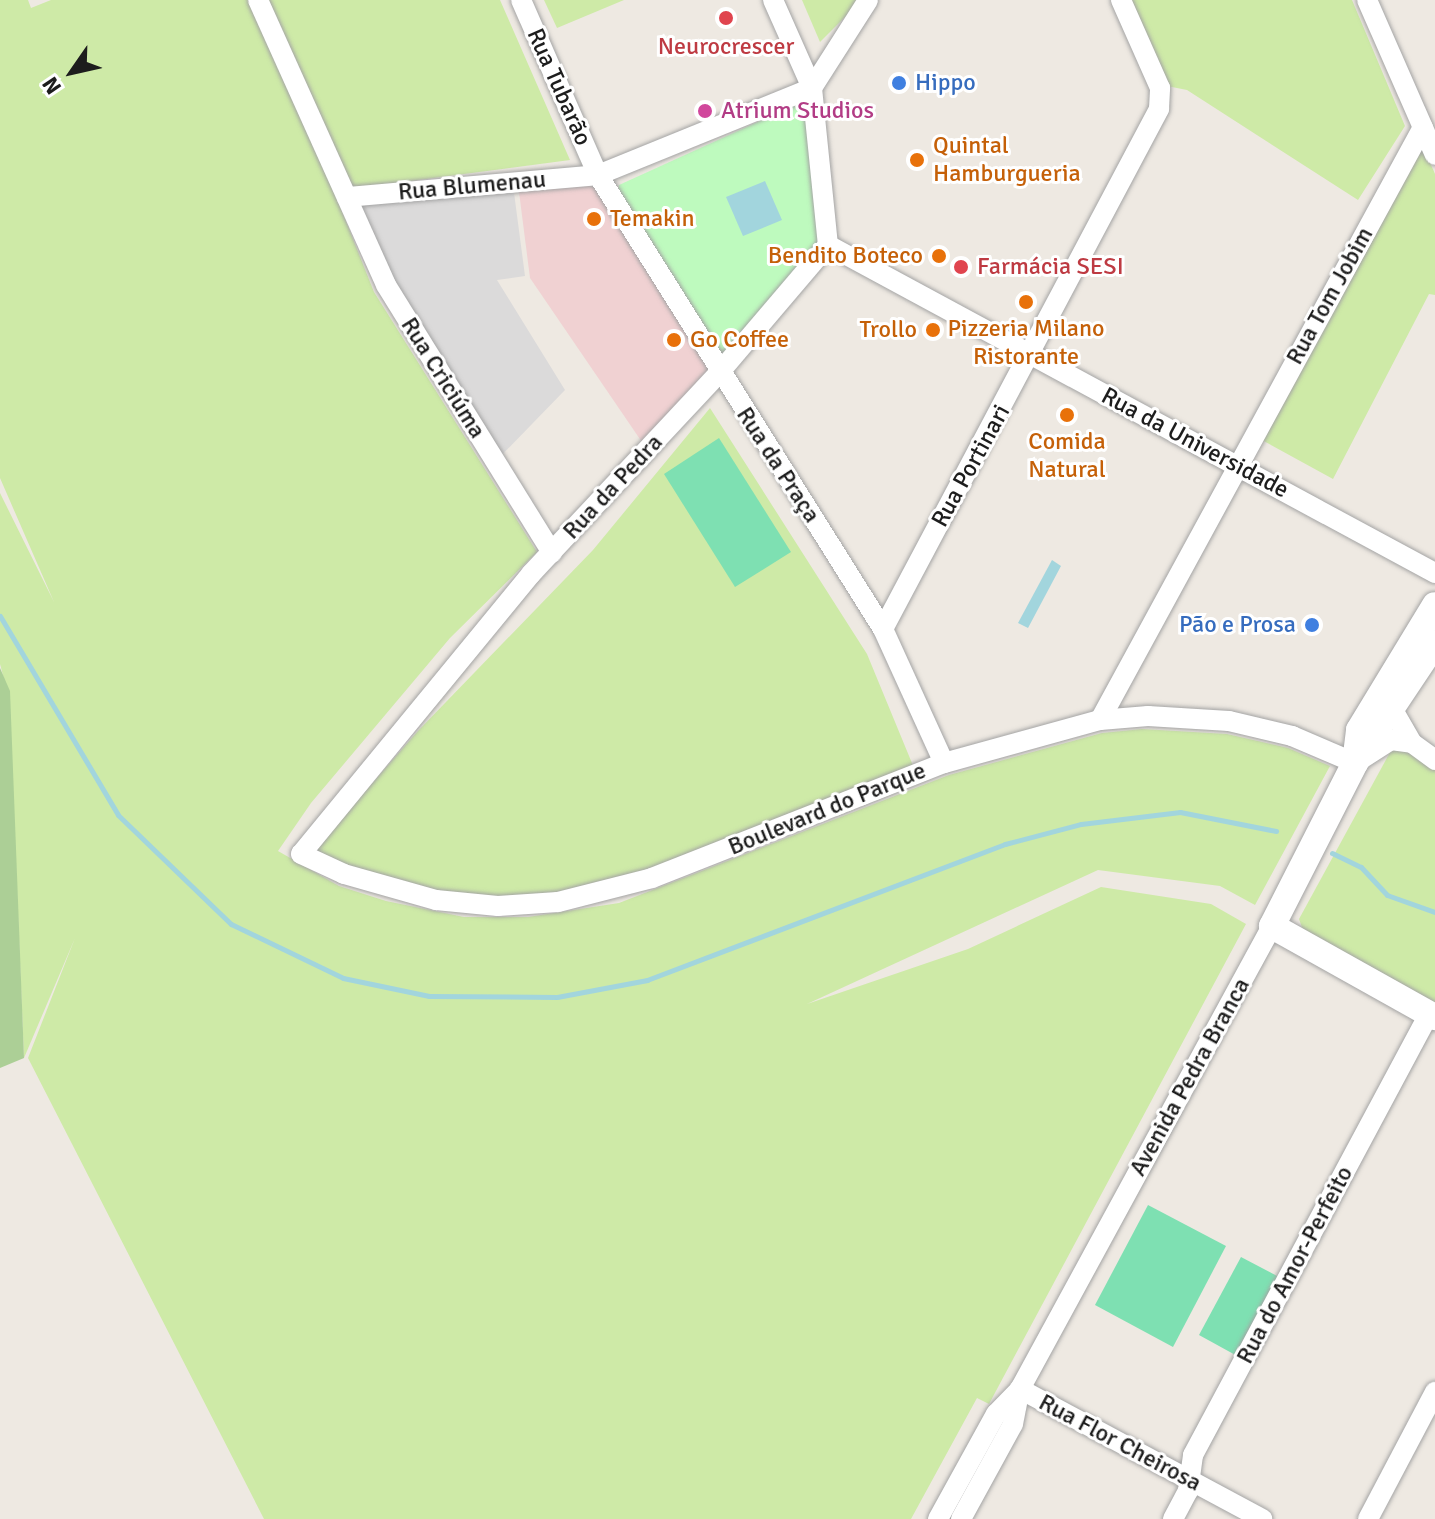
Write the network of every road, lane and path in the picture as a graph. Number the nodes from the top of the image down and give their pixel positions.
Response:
1 (258, 0) edge
2 (521, 0) edge
3 (773, 0) edge
4 (868, 0) edge
5 (1121, 0) edge
6 (1367, 0) edge
7 (812, 88) junction
8 (1423, 127) junction
9 (1435, 155) edge
10 (598, 175) junction
11 (347, 197) junction
12 (828, 245) junction
13 (1032, 355) junction
14 (719, 373) junction
15 (1237, 465) junction
16 (552, 553) junction
17 (1435, 573) edge
18 (1435, 605) edge
19 (883, 629) junction
20 (1435, 643) edge
21 (1393, 710) junction
22 (1100, 720) junction
23 (1412, 743) junction
24 (1435, 760) edge
25 (944, 763) junction
26 (1355, 763) junction
27 (301, 854) joint
28 (1272, 926) junction
29 (1432, 1016) edge
30 (1020, 1389) junction
31 (1435, 1392) edge
32 (1191, 1481) junction
33 (938, 1519) edge
34 (961, 1519) edge
35 (1173, 1519) edge
36 (1262, 1519) edge
37 (1368, 1519) edge

1 - 11 street, Rua Criciúma
2 - 10 street, Rua Tubarão
3 - 7 street
4 - 7 street
5 - 13 street, Rua Portinari
6 - 8 street
7 - 10 street, Rua Blumenau
7 - 12 street
8 - 9 street
8 - 15 street, Rua Tom Jobim
10 - 11 street, Rua Blumenau
10 - 14 street, Rua da Praça
11 - 16 street, Rua Criciúma
12 - 13 street, Rua da Universidade
12 - 14 street, Rua da Pedra
13 - 15 street, Rua da Universidade
13 - 19 street, Rua Portinari
14 - 16 street, Rua da Pedra
14 - 19 street, Rua da Praça
15 - 17 street, Rua da Universidade
15 - 22 street, Rua Tom Jobim
16 - 27 street, Rua da Pedra
18 - 26 street, Avenida Pedra Branca
19 - 25 street, Rua da Praça
20 - 21 street, Avenida Pedra Branca
21 - 23 street
21 - 26 street, Avenida Pedra Branca
22 - 25 street, Boulevard do Parque
22 - 26 street, Boulevard do Parque
23 - 24 street
23 - 26 street
25 - 27 street, Boulevard do Parque
26 - 28 street, Avenida Pedra Branca
28 - 29 street
28 - 30 street, Avenida Pedra Branca
29 - 32 street, Rua do Amor-Perfeito
30 - 32 street, Rua Flor Cheirosa
30 - 33 street, Avenida Pedra Branca
30 - 34 street, Avenida Pedra Branca
31 - 37 street
32 - 35 street, Rua do Amor-Perfeito
32 - 36 street, Rua Flor Cheirosa

